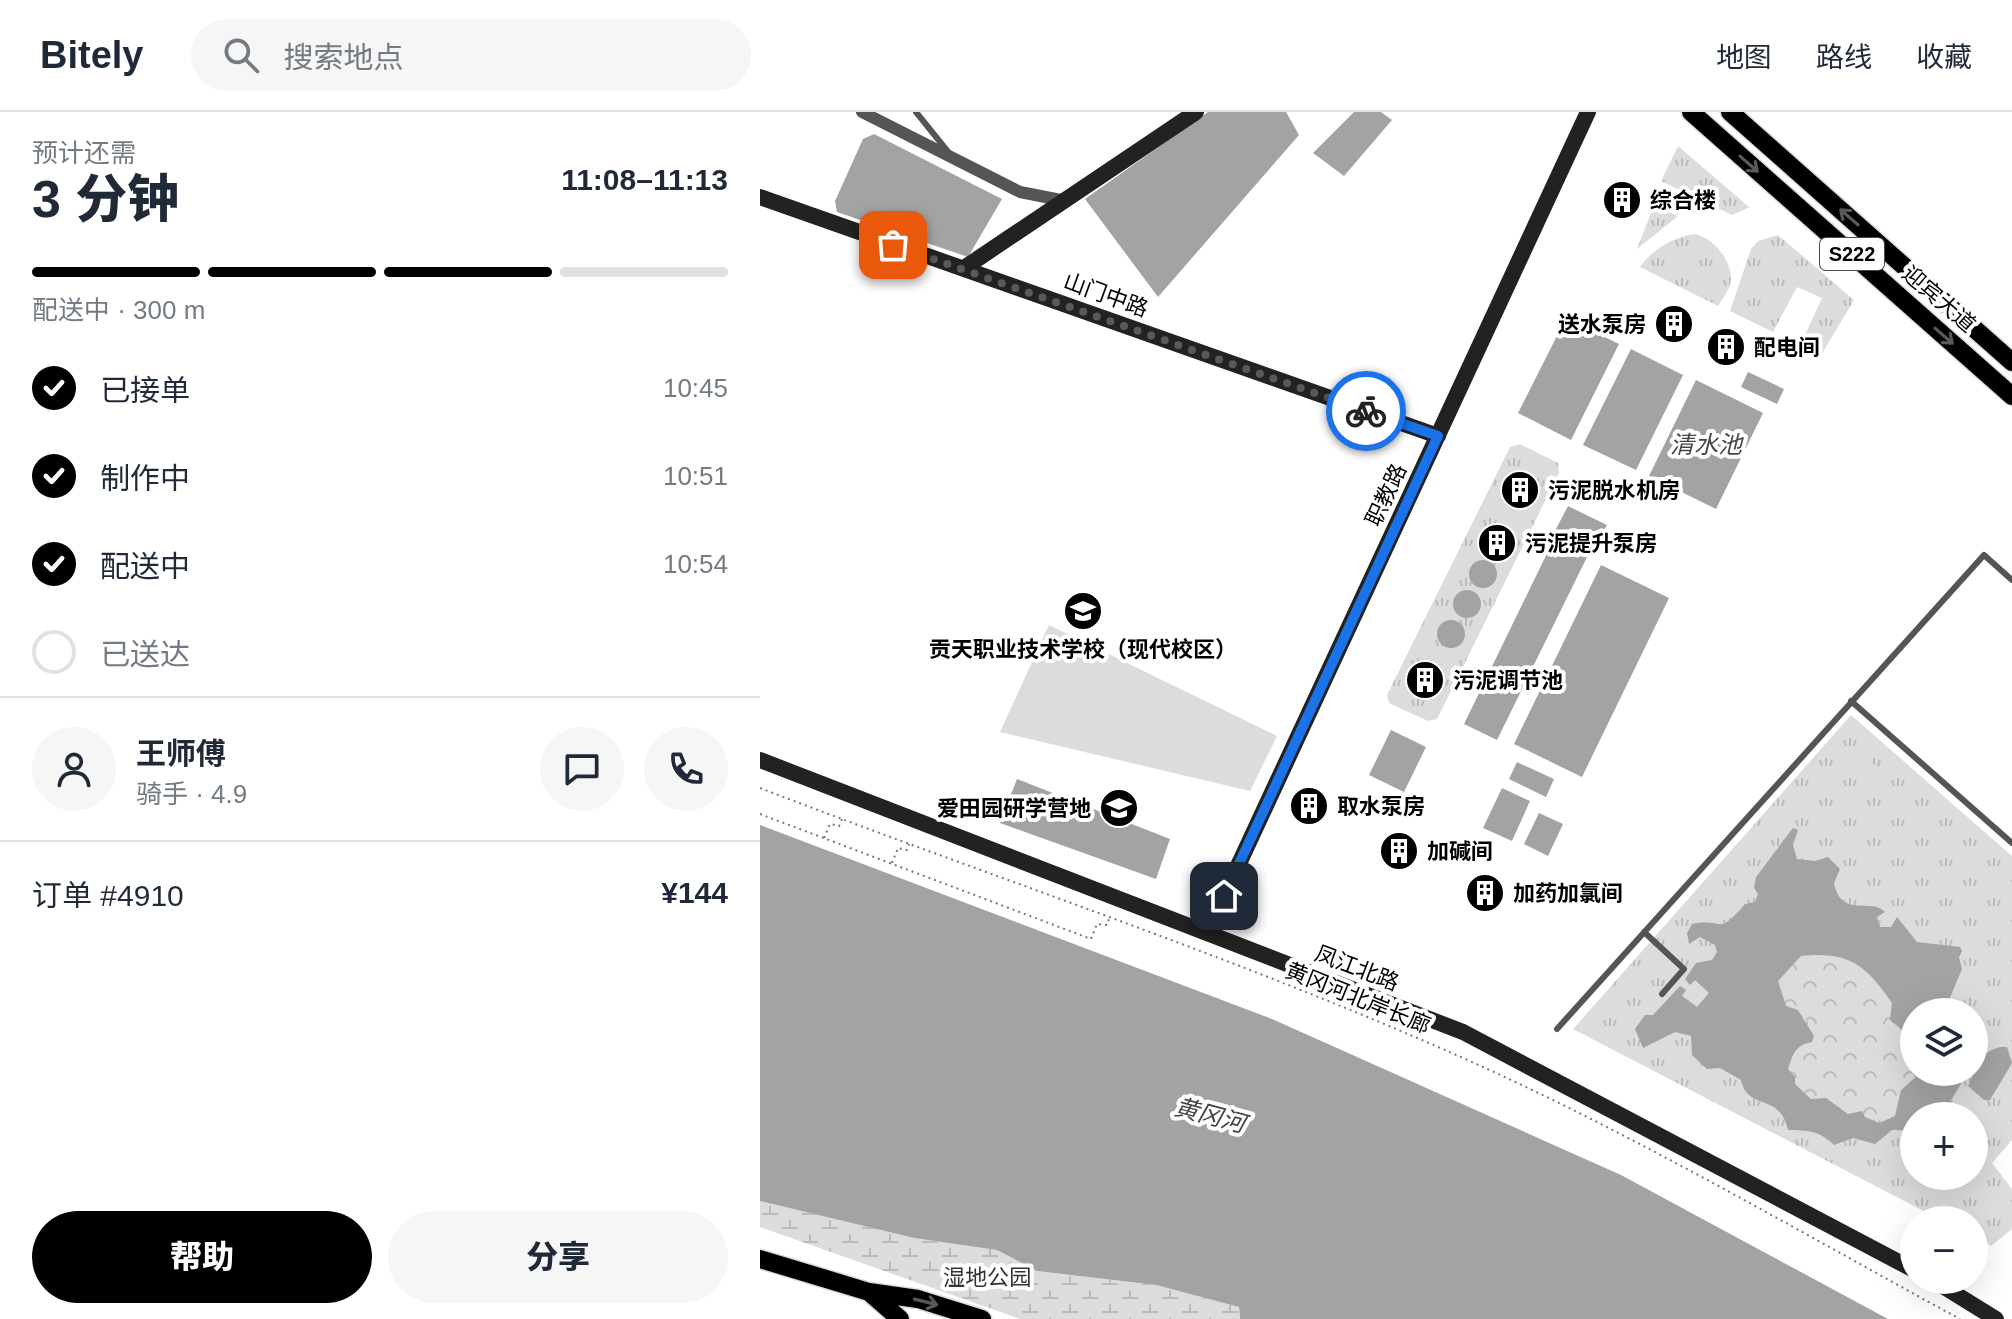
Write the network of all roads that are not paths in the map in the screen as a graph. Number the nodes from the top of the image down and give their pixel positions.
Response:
1 (862, 112) edge
2 (916, 112) edge
3 (1196, 112) edge
4 (1588, 112) edge
5 (1691, 112) edge
6 (1730, 112) edge
7 (954, 159) junction
8 (760, 197) edge
9 (1066, 201) junction
10 (964, 268) junction
11 (2012, 362) edge
12 (2012, 396) edge
13 (1438, 436) junction
14 (2012, 580) edge
15 (1851, 701) junction
16 (760, 760) edge
17 (2011, 838) edge
18 (1224, 896) dead end
19 (1644, 932) junction
20 (1662, 994) dead end
21 (1557, 1029) dead end
22 (760, 1259) edge
23 (1900, 1263) edge
24 (869, 1292) junction
25 (1956, 1294) edge
26 (900, 1319) edge
27 (982, 1319) edge
28 (1996, 1319) edge

1 - 7 street
2 - 7 lane
3 - 9 street
4 - 13 street, 职教路
5 -> 12 main road, 迎宾大道 / S222
11 -> 6 main road, 迎宾大道 / S222
7 - 9 street
8 - 10 street, 山门中路
9 - 10 street
10 - 13 street, 山门中路
13 - 18 street, 职教路
14 - 15 lane
15 - 17 lane
15 - 19 lane
16 - 23 street, 凤江北路
19 - 20 lane
19 - 21 lane
22 - 24 main road
24 - 26 main road
24 -> 27 main road
25 - 28 street

